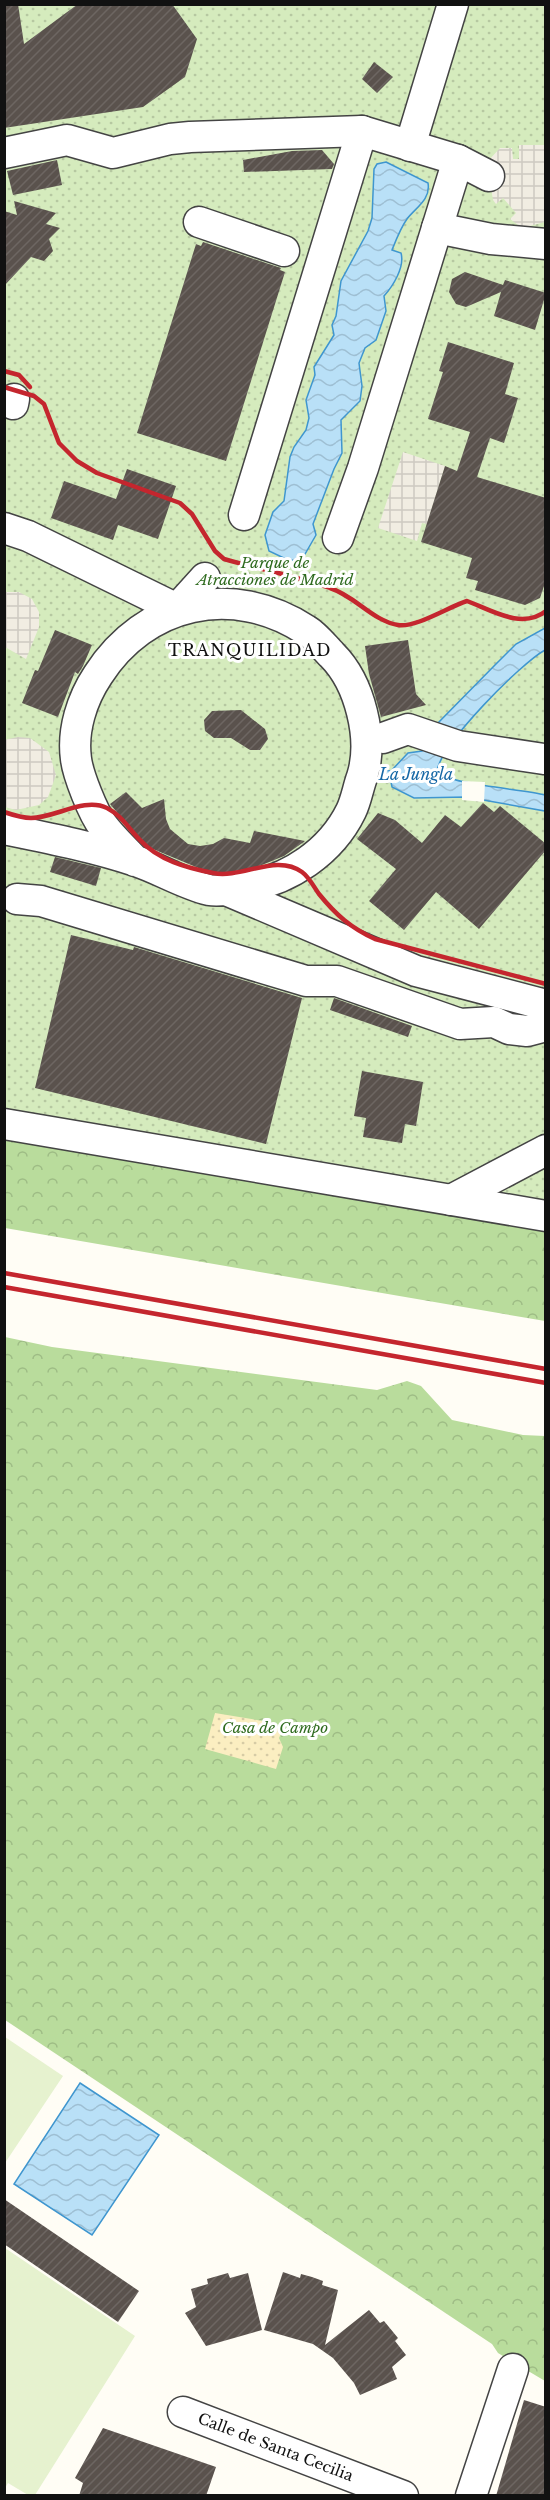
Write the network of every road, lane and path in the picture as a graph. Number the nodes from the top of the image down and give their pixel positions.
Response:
1 (453, 4) edge
2 (362, 131) junction
3 (410, 146) junction
4 (4, 153) edge
5 (458, 160) junction
6 (489, 176) dead end
7 (199, 222) dead end
8 (437, 228) junction
9 (546, 244) edge
10 (284, 251) dead end
11 (244, 515) dead end
12 (4, 528) edge
13 (338, 538) dead end
14 (205, 578) dead end
15 (177, 609) junction
16 (336, 624) dead end
17 (337, 660) junction
18 (383, 738) dead end
19 (544, 759) dead end
20 (13, 823) edge
21 (135, 861) junction
22 (226, 890) junction
23 (17, 899) dead end
24 (546, 1005) edge
25 (546, 1026) edge
26 (4, 1124) edge
27 (546, 1150) edge
28 (451, 1200) junction
29 (546, 1216) edge
30 (513, 2369) dead end
31 (183, 2412) dead end
32 (403, 2496) edge
33 (471, 2496) edge

1 - 3 street
2 - 3 street
2 - 4 street
2 - 11 street
3 - 5 street
5 - 6 street
5 - 8 street
7 - 10 street
8 - 9 street
8 - 13 street
12 - 15 street
14 - 15 street
15 - 17 street
15 - 21 street
16 - 17 street
17 - 22 street
18 - 19 street
20 - 21 street
21 - 22 street
22 - 24 street
23 - 25 street
26 - 28 street
27 - 28 street
28 - 29 street
30 - 33 street
31 - 32 street, Calle de Santa Cecilia

